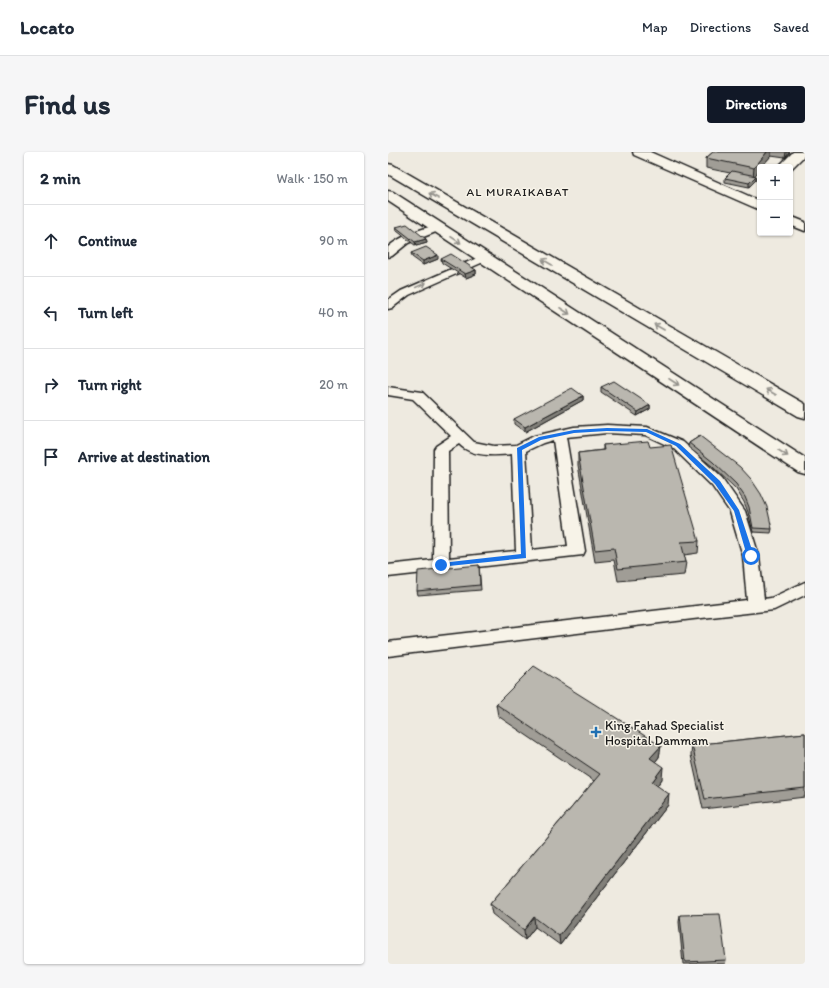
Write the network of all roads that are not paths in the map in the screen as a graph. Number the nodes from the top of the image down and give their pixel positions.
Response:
1 (639, 152) edge
2 (801, 152) edge
3 (789, 164) edge
4 (392, 173) edge
5 (388, 195) edge
6 (755, 204) edge
7 (793, 221) edge
8 (805, 227) edge
9 (437, 228) junction
10 (388, 254) edge
11 (484, 258) junction
12 (388, 304) edge
13 (388, 391) edge
14 (805, 412) edge
15 (559, 435) junction
16 (460, 437) junction
17 (519, 449) junction
18 (805, 467) edge
19 (524, 556) junction
20 (441, 565) junction
21 (388, 571) edge
22 (805, 588) edge
23 (756, 606) junction
24 (388, 649) edge

1 - 6 street
2 - 3 street
14 -> 4 street
5 - 9 street
7 - 8 street
9 - 10 lane
9 -> 11 street
12 -> 11 lane
11 -> 18 street
13 - 16 lane
15 - 17 lane
15 - 19 lane
15 - 23 lane
16 - 17 lane
16 - 20 lane
17 - 19 lane
19 - 20 lane
20 - 21 lane
22 - 23 lane
23 - 24 lane

